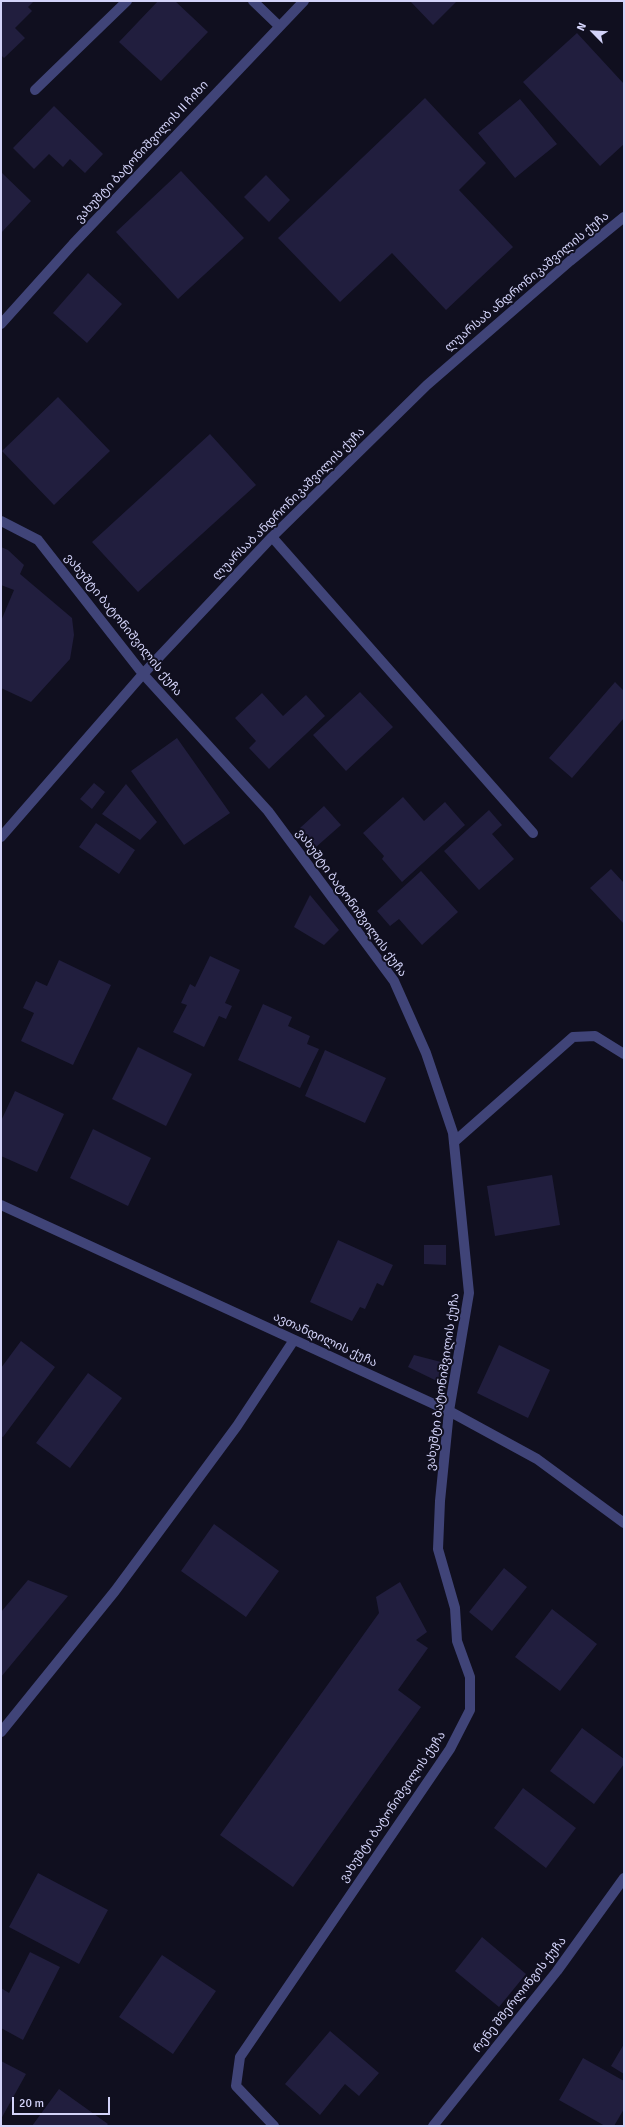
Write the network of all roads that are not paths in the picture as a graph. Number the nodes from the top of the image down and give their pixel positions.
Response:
1 (127, 1) edge
2 (253, 1) edge
3 (304, 1) edge
4 (279, 26) junction
5 (35, 90) dead end
6 (624, 217) edge
7 (1, 324) edge
8 (1, 521) edge
9 (272, 537) junction
10 (143, 674) junction
11 (533, 834) dead end
12 (1, 837) edge
13 (624, 1054) edge
14 (454, 1142) junction
15 (1, 1205) edge
16 (294, 1340) junction
17 (450, 1411) junction
18 (624, 1523) edge
19 (1, 1732) edge
20 (624, 1878) edge
21 (274, 2126) edge
22 (433, 2126) edge

1 - 5 street
2 - 4 street
3 - 4 street, ვახუშტი ბატონიშვილის II ჩიხი
4 - 7 street, ვახუშტი ბატონიშვილის II ჩიხი
6 - 9 street, ლუარსაბ ანდრონიკაშვილის ქუჩა
8 - 10 street, ვახუშტი ბატონიშვილის ქუჩა
9 - 10 street, ლუარსაბ ანდრონიკაშვილის ქუჩა
9 - 11 street
10 - 12 street, ლუარსაბ ანდრონიკაშვილის ქუჩა
10 - 14 street, ვახუშტი ბატონიშვილის ქუჩა
13 - 14 street
14 - 17 street, ვახუშტი ბატონიშვილის ქუჩა
15 - 16 street, ავთანდილის ქუჩა
16 - 17 street, ავთანდილის ქუჩა
16 - 19 street
17 - 18 street, ავთანდილის ქუჩა
17 - 21 street, ვახუშტი ბატონიშვილის ქუჩა
20 - 22 street, რენე შმერლინგის ქუჩა

